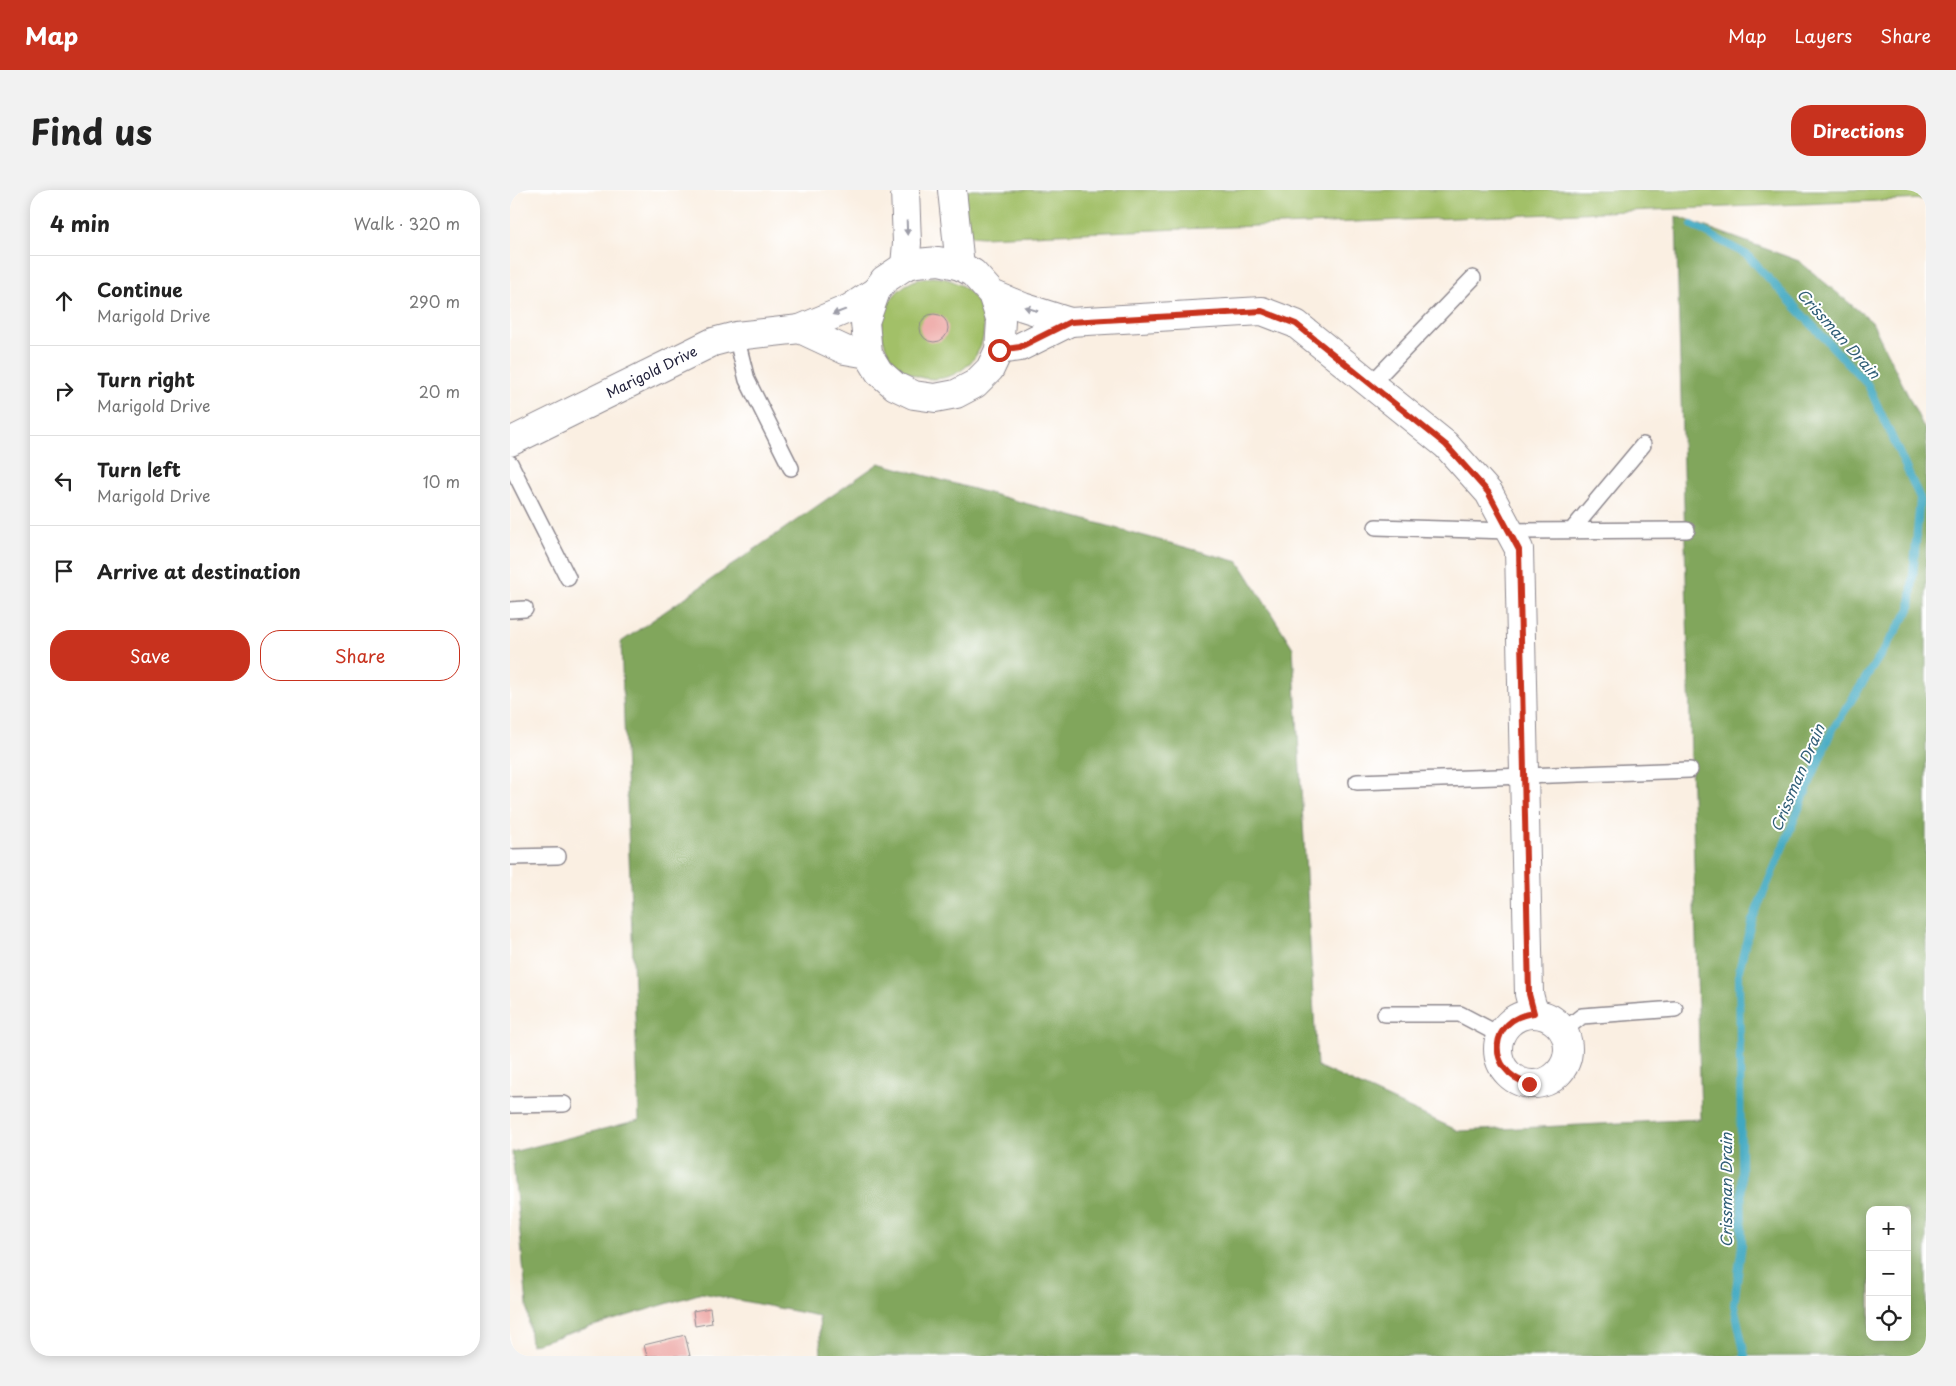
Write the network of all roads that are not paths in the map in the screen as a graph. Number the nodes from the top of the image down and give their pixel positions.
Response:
1 (905, 190) edge
2 (952, 190) edge
3 (905, 266) junction
4 (960, 266) junction
5 (1473, 278) dead end
6 (876, 291) junction
7 (992, 294) junction
8 (1070, 322) junction
9 (800, 329) junction
10 (736, 336) junction
11 (999, 350) junction
12 (868, 354) junction
13 (1371, 384) junction
14 (510, 442) edge
15 (1643, 445) dead end
16 (510, 463) edge
17 (791, 468) dead end
18 (1376, 527) dead end
19 (1572, 530) junction
20 (1687, 530) dead end
21 (1509, 531) junction
22 (568, 578) dead end
23 (1690, 770) dead end
24 (1524, 776) junction
25 (1357, 782) dead end
26 (558, 856) dead end
27 (510, 857) edge
28 (1675, 1009) dead end
29 (1534, 1013) junction
30 (1385, 1014) dead end
31 (1564, 1031) junction
32 (1500, 1035) junction
33 (564, 1104) dead end
34 (510, 1105) edge

1 -> 3 street
2 - 4 street
3 - 4 street, Marigold Drive
3 - 6 street, Marigold Drive
4 - 7 street, Marigold Drive
5 - 13 lane
6 -> 9 street, Marigold Drive
6 - 12 street, Marigold Drive
8 -> 7 street, Marigold Drive
7 - 11 street, Marigold Drive
8 - 11 street, Marigold Drive
8 - 13 street, Marigold Drive
9 - 10 street, Marigold Drive
9 - 12 street
10 - 14 street, Marigold Drive
10 - 17 lane
11 - 12 street, Marigold Drive
13 - 21 street, Marigold Drive
15 - 19 lane
16 - 22 lane
18 - 21 lane
19 - 20 lane
19 - 21 lane
21 - 24 street, Marigold Drive
23 - 24 lane
24 - 25 lane
24 - 29 street, Marigold Drive
26 - 27 lane
28 - 31 lane
29 - 31 street
29 - 32 street
30 - 32 lane
31 - 32 street
33 - 34 lane

